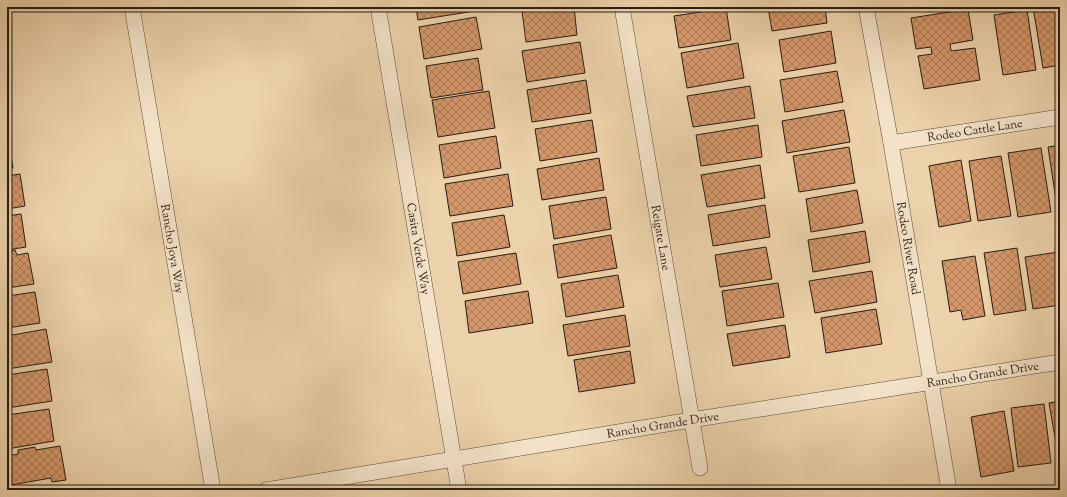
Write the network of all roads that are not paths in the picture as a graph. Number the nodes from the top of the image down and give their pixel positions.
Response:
1 (132, 7) edge
2 (378, 7) edge
3 (622, 7) edge
4 (866, 7) edge
5 (1060, 117) edge
6 (891, 143) junction
7 (1060, 362) edge
8 (931, 382) junction
9 (691, 420) junction
10 (454, 459) junction
11 (700, 468) dead end
12 (213, 490) edge
13 (266, 490) edge
14 (459, 490) edge
15 (949, 490) edge

1 - 12 street, Rancho Joya Way
2 - 10 street, Casita Verde Way
3 - 9 street, Reigate Lane
4 - 6 street, Rodeo River Road
5 - 6 street, Rodeo Cattle Lane
6 - 8 street, Rodeo River Road
7 - 8 street, Rancho Grande Drive
8 - 9 street, Rancho Grande Drive
8 - 15 street, Rodeo River Road
9 - 10 street, Rancho Grande Drive
9 - 11 street, Reigate Lane
10 - 13 street, Rancho Grande Drive
10 - 14 street, Casita Verde Way

